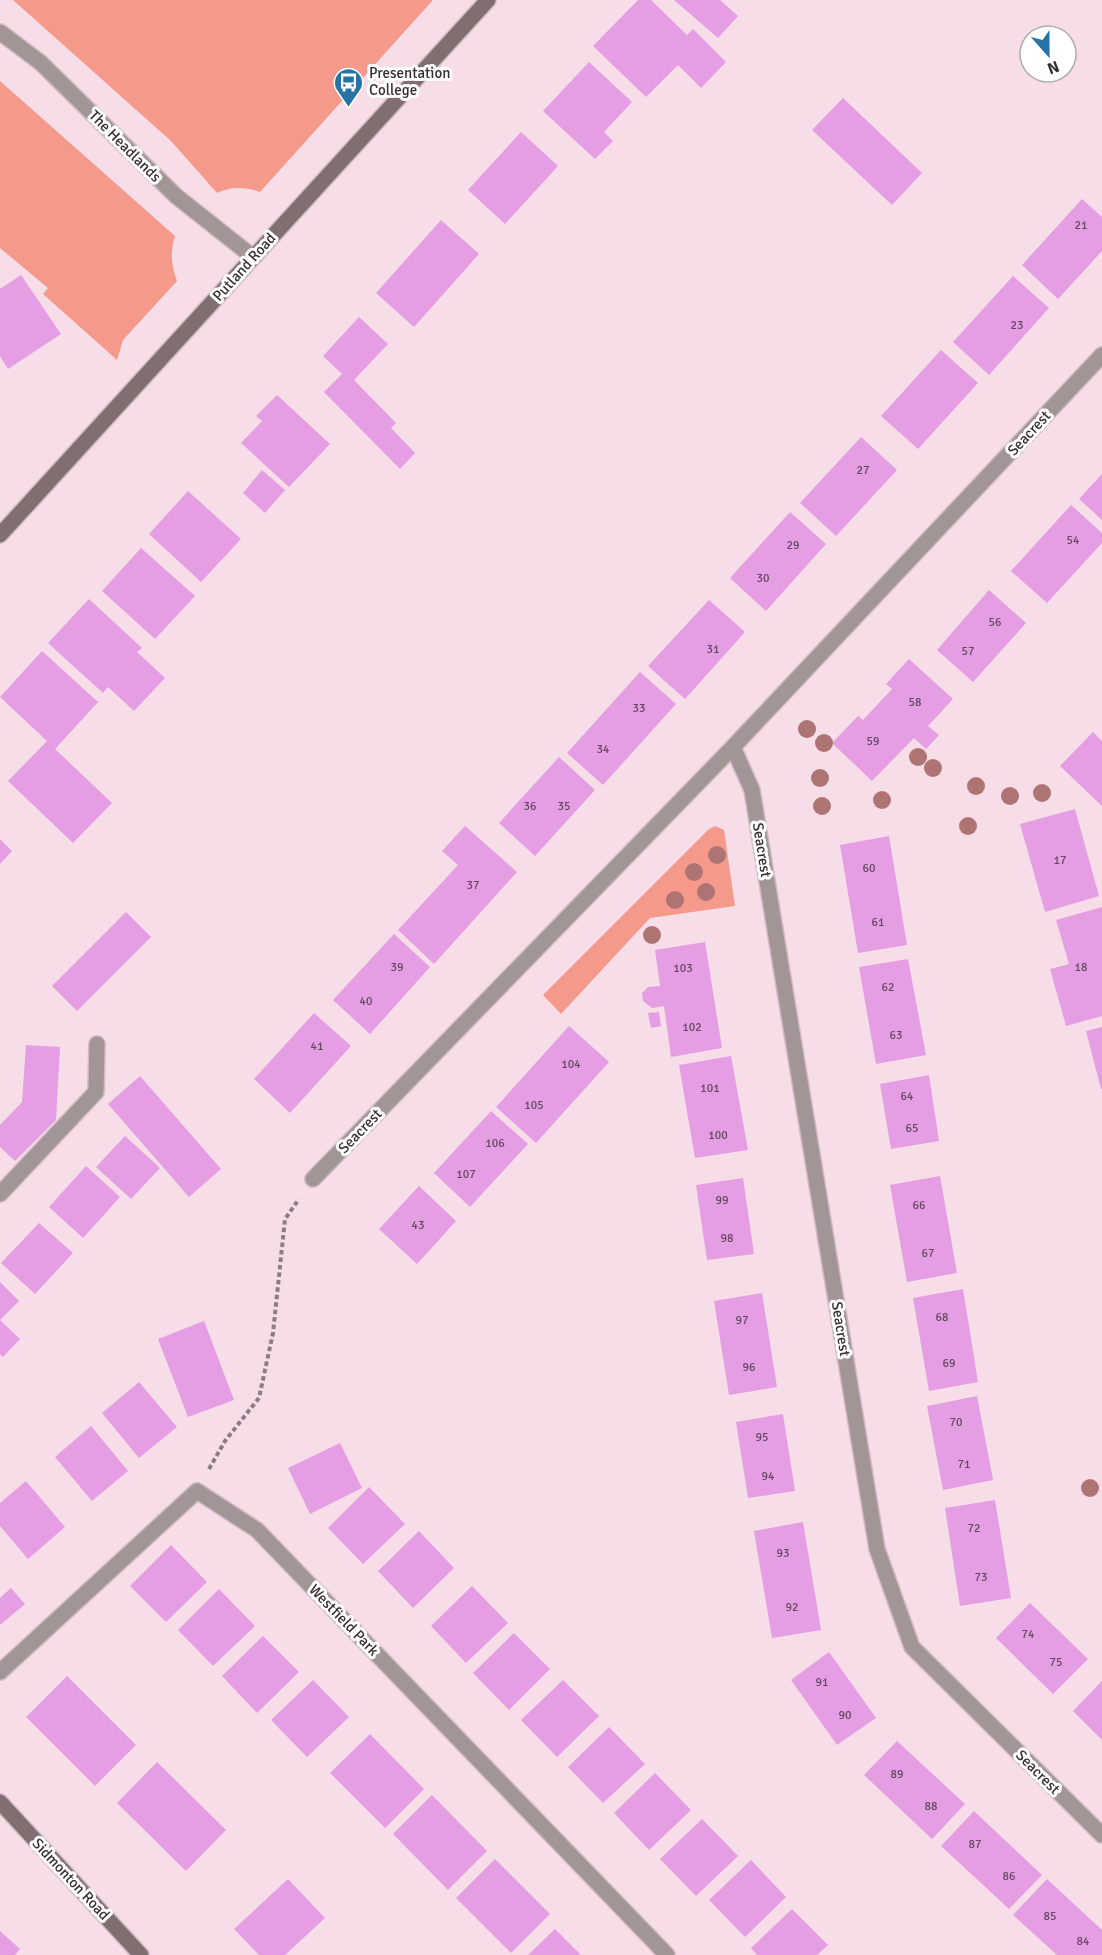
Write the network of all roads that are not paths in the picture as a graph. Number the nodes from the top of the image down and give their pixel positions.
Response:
1 (488, 0) edge
2 (0, 32) edge
3 (253, 257) junction
4 (1102, 355) edge
5 (0, 535) edge
6 (733, 747) junction
7 (97, 1044) dead end
8 (313, 1179) road end
9 (0, 1194) edge
10 (0, 1672) edge
11 (0, 1802) edge
12 (1102, 1835) edge
13 (141, 1955) edge
14 (667, 1955) edge

1 - 3 main road, Putland Road
2 - 3 street, The Headlands
3 - 5 main road, Putland Road
4 - 6 street, Seacrest
6 - 8 street, Seacrest
6 - 12 street, Seacrest
7 - 9 street
10 - 14 street, Westfield Park
11 - 13 main road, Sidmonton Road

